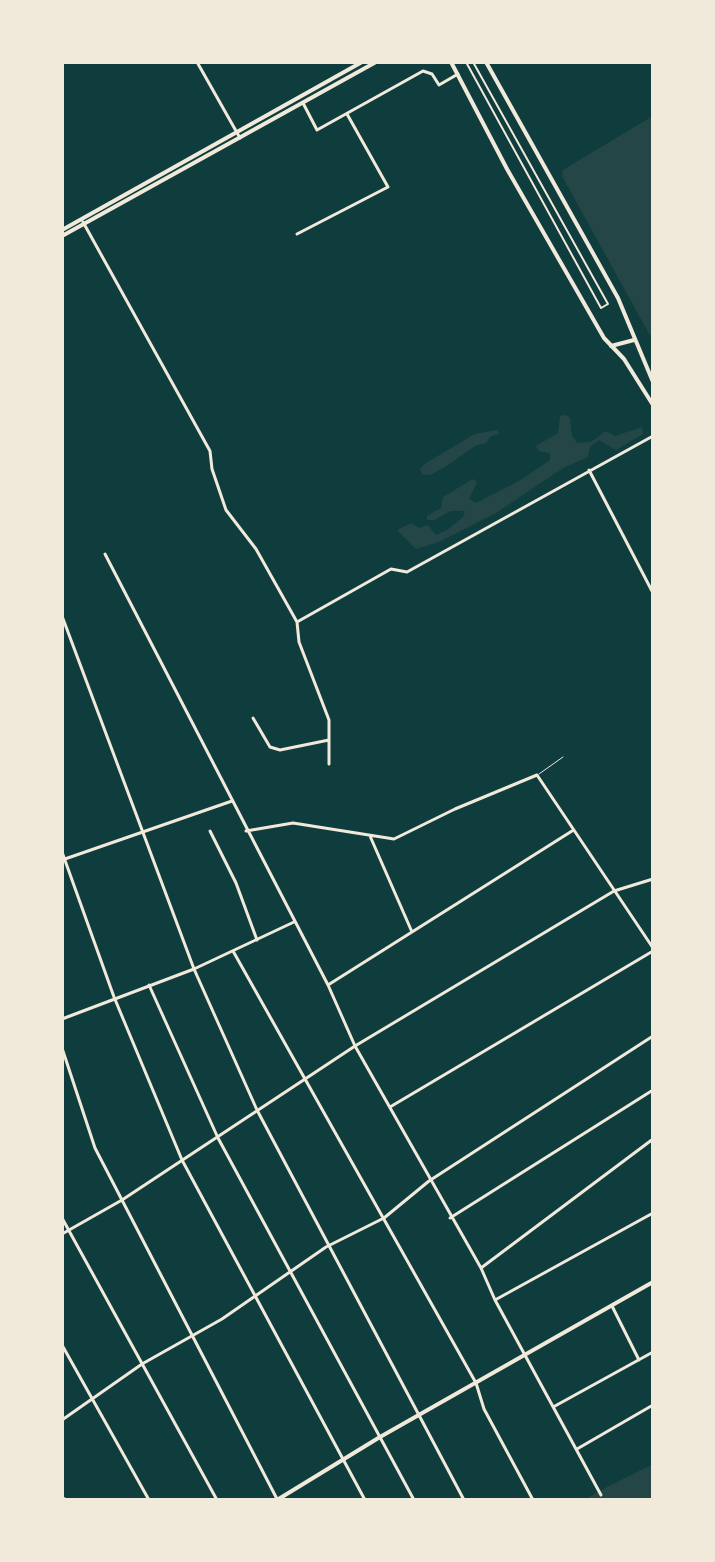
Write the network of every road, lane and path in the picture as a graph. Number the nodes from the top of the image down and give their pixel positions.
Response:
1 (197, 62) edge
2 (362, 62) edge
3 (376, 62) edge
4 (451, 62) edge
5 (466, 62) edge
6 (473, 62) edge
7 (486, 62) edge
8 (458, 74) junction
9 (303, 103) junction
10 (347, 114) junction
11 (237, 132) junction
12 (240, 138) junction
13 (83, 222) junction
14 (62, 233) edge
15 (568, 233) junction
16 (297, 234) dead end
17 (562, 237) junction
18 (634, 340) junction
19 (611, 346) junction
20 (653, 382) edge
21 (653, 405) edge
22 (653, 436) edge
23 (589, 470) junction
24 (105, 554) dead end
25 (653, 593) edge
26 (62, 616) edge
27 (297, 622) junction
28 (253, 718) dead end
29 (329, 740) junction
30 (563, 757) dead end
31 (329, 764) dead end
32 (537, 775) junction
33 (232, 801) junction
34 (141, 830) junction
35 (210, 831) dead end
36 (246, 831) junction
37 (572, 831) junction
38 (369, 834) junction
39 (62, 852) edge
40 (63, 859) edge
41 (653, 879) edge
42 (614, 891) junction
43 (294, 922) junction
44 (412, 932) junction
45 (257, 940) junction
46 (653, 950) edge
47 (233, 951) junction
48 (194, 969) junction
49 (149, 985) junction
50 (328, 985) junction
51 (114, 997) junction
52 (62, 1019) edge
53 (653, 1036) edge
54 (355, 1046) junction
55 (62, 1048) edge
56 (303, 1079) junction
57 (653, 1090) edge
58 (390, 1107) junction
59 (257, 1110) junction
60 (218, 1138) junction
61 (653, 1139) edge
62 (182, 1160) junction
63 (429, 1181) junction
64 (122, 1200) junction
65 (653, 1213) edge
66 (62, 1218) edge
67 (384, 1218) junction
68 (450, 1218) junction
69 (69, 1230) junction
70 (62, 1234) edge
71 (326, 1247) junction
72 (481, 1268) junction
73 (290, 1271) junction
74 (653, 1282) edge
75 (253, 1295) junction
76 (495, 1300) junction
77 (612, 1305) junction
78 (191, 1336) junction
79 (62, 1345) edge
80 (653, 1352) edge
81 (526, 1354) junction
82 (639, 1360) junction
83 (142, 1364) junction
84 (476, 1383) junction
85 (93, 1401) junction
86 (653, 1405) edge
87 (555, 1406) junction
88 (418, 1418) junction
89 (62, 1420) edge
90 (380, 1437) junction
91 (577, 1449) junction
92 (344, 1459) junction
93 (601, 1495) dead end
94 (149, 1500) edge
95 (217, 1500) edge
96 (276, 1500) edge
97 (365, 1500) edge
98 (414, 1500) edge
99 (464, 1500) edge
100 (533, 1500) edge

1 - 11 street
2 - 11 main road
3 - 9 main road
4 - 8 main road
5 - 17 street
6 - 15 street
7 - 18 main road
8 - 10 street
8 - 19 main road
9 - 10 street
9 - 12 main road
10 - 16 street
11 - 12 street
11 - 13 main road
12 - 13 main road
13 - 14 main road
13 - 27 street
15 - 17 street
15 - 17 street
18 - 19 main road
18 - 20 main road
19 - 21 main road
22 - 23 street
23 - 25 street
23 - 27 street
24 - 33 street
26 - 34 street
27 - 29 street
28 - 29 street
29 - 31 street
30 - 32 lane
32 - 37 street
32 - 38 street
33 - 34 street
33 - 36 street
34 - 40 street
34 - 48 street
35 - 45 street
36 - 38 street
36 - 43 street
37 - 42 street
37 - 44 street
38 - 44 street
39 - 40 street
40 - 51 street
41 - 42 street
42 - 46 street
42 - 54 street
43 - 45 street
43 - 50 street
44 - 50 street
45 - 47 street
46 - 58 street
47 - 48 street
47 - 56 street
48 - 49 street
48 - 59 street
49 - 51 street
49 - 60 street
50 - 54 street
51 - 52 street
51 - 62 street
53 - 63 street
54 - 56 street
54 - 58 street
55 - 64 street
56 - 59 street
56 - 67 street
57 - 68 street
58 - 63 street
59 - 60 street
59 - 71 street
60 - 62 street
60 - 73 street
61 - 72 street
62 - 64 street
62 - 75 street
63 - 67 street
63 - 68 street
64 - 69 street
64 - 78 street
65 - 76 street
66 - 69 street
67 - 71 street
67 - 84 street
68 - 72 street
69 - 70 street
69 - 83 street
71 - 73 street
71 - 88 street
72 - 76 street
73 - 75 street
73 - 90 street
74 - 77 main road
75 - 78 street
75 - 92 street
76 - 81 street
77 - 81 main road
77 - 82 street
78 - 83 street
78 - 96 street
79 - 85 street
80 - 82 street
81 - 84 main road
81 - 87 street
82 - 87 street
83 - 85 street
83 - 95 street
84 - 88 main road
84 - 100 street
85 - 89 street
85 - 94 street
86 - 91 street
87 - 91 street
88 - 90 main road
88 - 99 street
90 - 92 main road
90 - 98 street
91 - 93 street
92 - 96 main road
92 - 97 street

